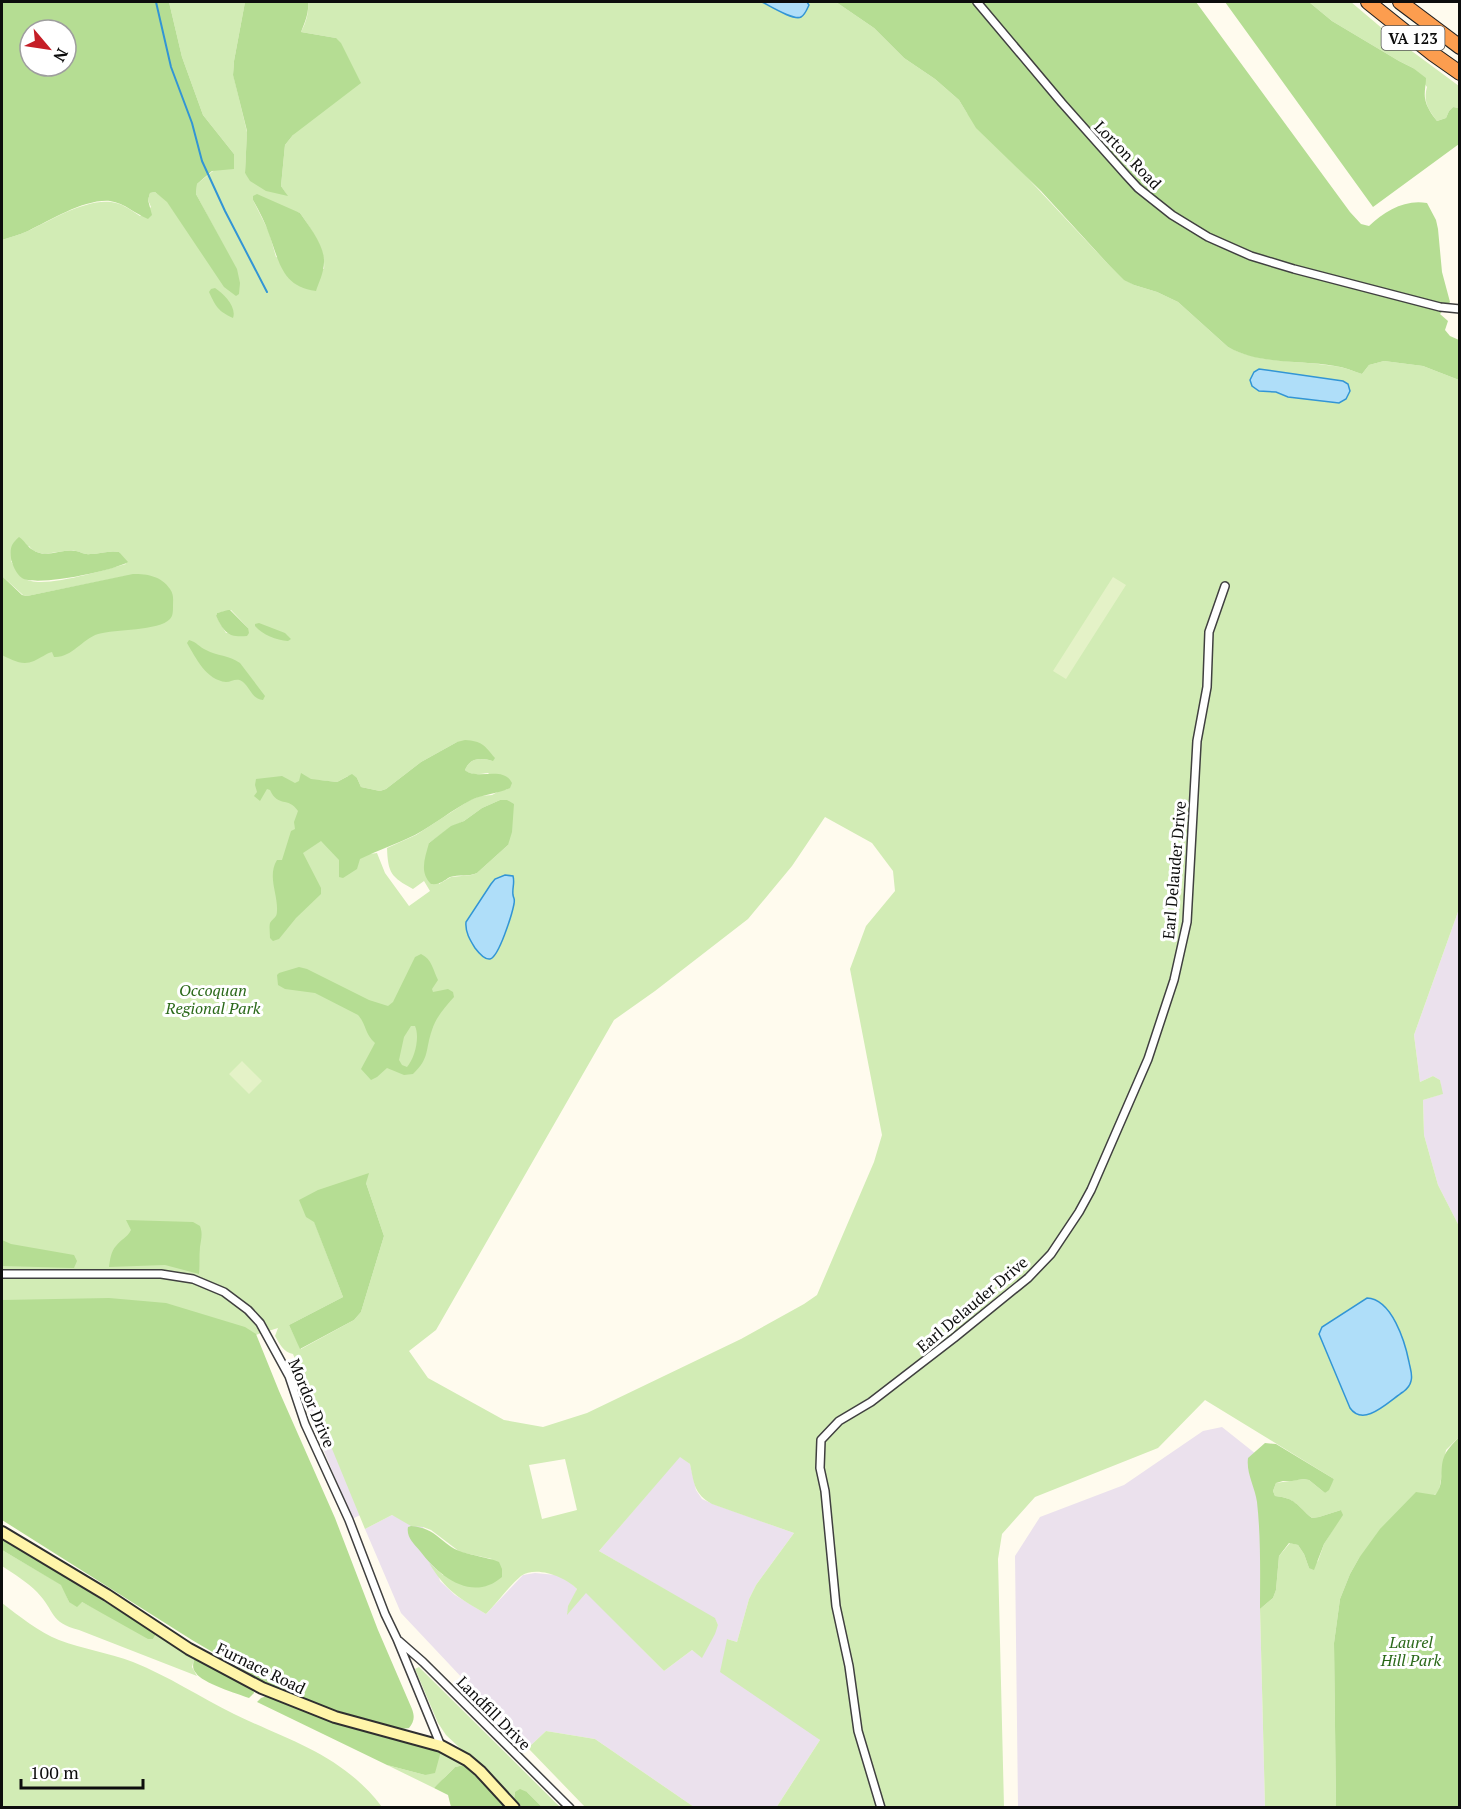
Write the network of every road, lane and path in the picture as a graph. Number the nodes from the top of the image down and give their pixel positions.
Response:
1 (977, 2) edge
2 (1368, 2) edge
3 (1400, 2) edge
4 (1460, 47) edge
5 (1460, 73) edge
6 (1460, 309) edge
7 (1225, 585) dead end
8 (2, 1274) edge
9 (2, 1532) edge
10 (397, 1640) junction
11 (441, 1746) junction
12 (514, 1808) edge
13 (570, 1808) edge
14 (881, 1808) edge

1 - 6 street, Lorton Road
2 - 5 highway, VA 123
3 - 4 highway, VA 123
7 - 14 street, Earl Delauder Drive
8 - 10 street, Mordor Drive
9 - 11 main road, Furnace Road
10 - 11 street, Mordor Drive
10 - 13 street, Landfill Drive
11 - 12 main road, Furnace Road

